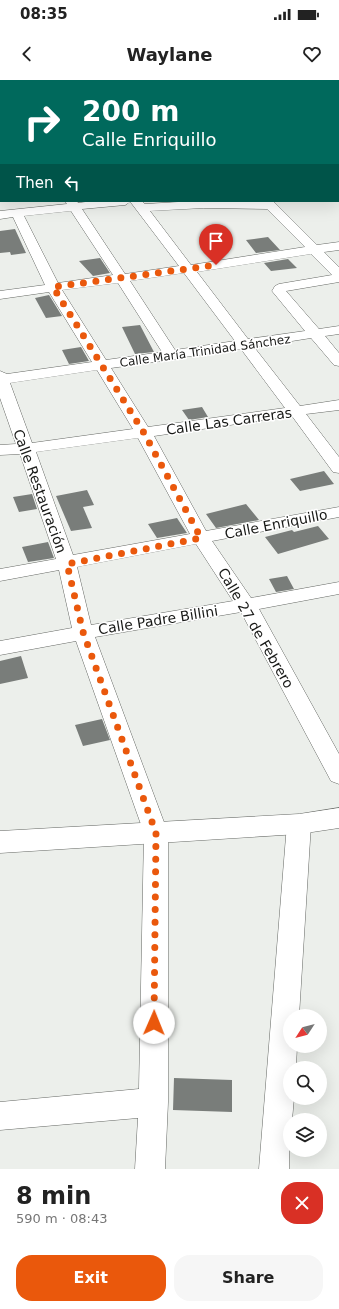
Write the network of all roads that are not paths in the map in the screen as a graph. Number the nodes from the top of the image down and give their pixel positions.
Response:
1 (108, 202) edge
2 (73, 204) edge
3 (139, 205) edge
4 (17, 213) junction
5 (0, 214) edge
6 (339, 246) edge
7 (314, 249) junction
8 (188, 269) junction
9 (122, 277) junction
10 (339, 277) edge
11 (53, 287) junction
12 (0, 295) edge
13 (339, 330) edge
14 (316, 334) junction
15 (246, 345) junction
16 (172, 356) junction
17 (339, 362) edge
18 (101, 366) junction
19 (0, 378) edge
20 (339, 405) edge
21 (296, 412) junction
22 (144, 433) junction
23 (25, 449) junction
24 (0, 450) edge
25 (339, 468) edge
26 (339, 512) edge
27 (201, 538) junction
28 (67, 564) junction
29 (0, 575) edge
30 (339, 588) edge
31 (247, 606) junction
32 (83, 632) junction
33 (0, 648) edge
34 (339, 775) edge
35 (339, 818) edge
36 (299, 824) junction
37 (156, 833) junction
38 (0, 842) edge
39 (153, 1102) junction
40 (0, 1116) edge
41 (150, 1169) edge
42 (274, 1169) edge

1 - 2 street
2 - 4 street
2 - 9 street
3 - 7 street
3 - 8 street
4 - 5 street
4 - 11 street, Calle 27 de Febrero
6 - 7 street
7 - 8 street
7 - 10 street
8 - 9 street
8 - 15 street
9 - 11 street
9 - 16 street
10 - 14 street
11 - 12 street
11 - 18 street, Calle 27 de Febrero
13 - 14 street, Calle María Trinidad Sánchez
14 - 15 street, Calle María Trinidad Sánchez
14 - 17 street
15 - 16 street, Calle María Trinidad Sánchez
15 - 21 street
16 - 18 street, Calle María Trinidad Sánchez
18 - 19 street, Calle María Trinidad Sánchez
18 - 22 street, Calle 27 de Febrero
19 - 23 street, Calle Restauración
20 - 21 street, Calle Las Carreras
21 - 22 street, Calle Las Carreras
21 - 25 street
22 - 23 street, Calle Las Carreras
22 - 27 street, Calle 27 de Febrero
23 - 24 street, Calle Las Carreras
23 - 28 street, Calle Restauración
26 - 27 street, Calle Enriquillo
27 - 28 street, Calle Enriquillo
27 - 31 street, Calle 27 de Febrero
28 - 29 street, Calle Enriquillo
28 - 32 street, Calle Restauración
30 - 31 street, Calle Padre Billini
31 - 32 street, Calle Padre Billini
31 - 34 street, Calle 27 de Febrero
32 - 33 street, Calle Padre Billini
32 - 37 street, Calle Restauración
35 - 36 main road
36 - 37 main road
36 - 42 street
37 - 38 main road
37 - 39 street, Calle Restauración
39 - 40 street
39 - 41 street, Calle Restauración

